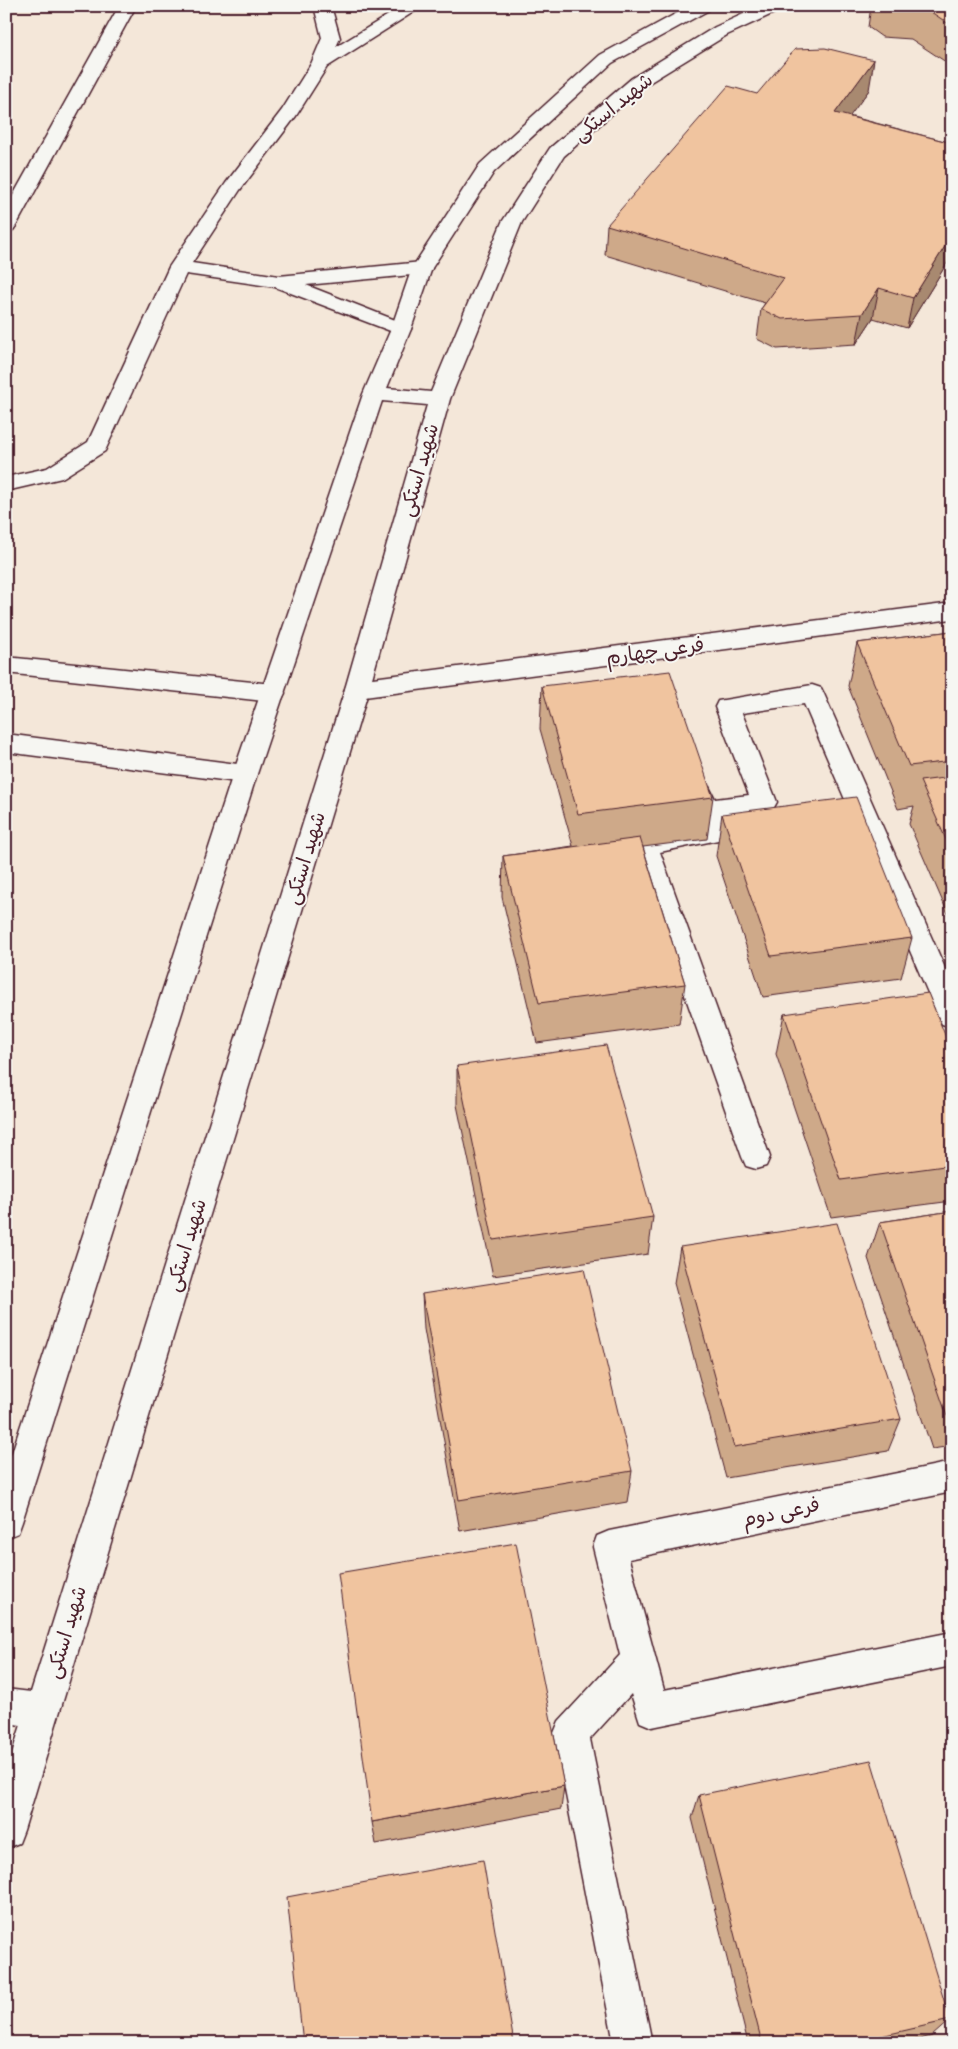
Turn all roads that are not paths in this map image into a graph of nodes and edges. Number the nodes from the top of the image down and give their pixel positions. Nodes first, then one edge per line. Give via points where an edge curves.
1 (128, 6) edge
2 (322, 6) edge
3 (415, 6) edge
4 (703, 6) edge
5 (775, 6) edge
6 (320, 64) junction
7 (6, 226) edge
8 (179, 267) junction
9 (422, 268) junction
10 (279, 282) junction
11 (401, 329) junction
12 (374, 394) junction
13 (439, 399) junction
14 (6, 484) edge
15 (952, 611) edge
16 (6, 665) edge
17 (358, 689) junction
18 (273, 693) junction
19 (6, 743) edge
20 (692, 773) edge
21 (245, 774) junction
22 (706, 810) junction
23 (952, 1016) edge
24 (756, 1156) dead end
25 (952, 1477) edge
26 (6, 1522) edge
27 (952, 1650) edge
28 (639, 1660) junction
29 (6, 1706) edge
30 (42, 1711) junction
31 (6, 1830) edge
32 (633, 2043) edge

1 - 7 street
2 - 6 street via 331,38
3 - 6 street
4 - 9 street, شهید استکی via 606,59 487,168
5 - 13 street, شهید استکی via 721,31 638,82 557,152 512,222
6 - 8 street via 290,112
8 - 10 street
8 - 14 street via 97,446 54,473
9 - 10 street
9 - 11 street, شهید استکی
10 - 11 street
11 - 12 street, شهید استکی
12 - 13 street
12 - 18 street, شهید استکی
13 - 17 street, شهید استکی
15 - 17 street, فرعی چهارم via 648,662
16 - 18 street
17 - 30 street, شهید استکی
18 - 21 street, شهید استکی
19 - 21 street
20 - 22 street
21 - 26 street, شهید استکی
22 - 23 street via 764,802 727,707 812,694
22 - 24 street via 714,832 645,845
25 - 28 street, فرعی دوم via 610,1547
27 - 28 street via 652,1710
28 - 32 street via 571,1734
29 - 30 street
30 - 31 street, شهید استکی

